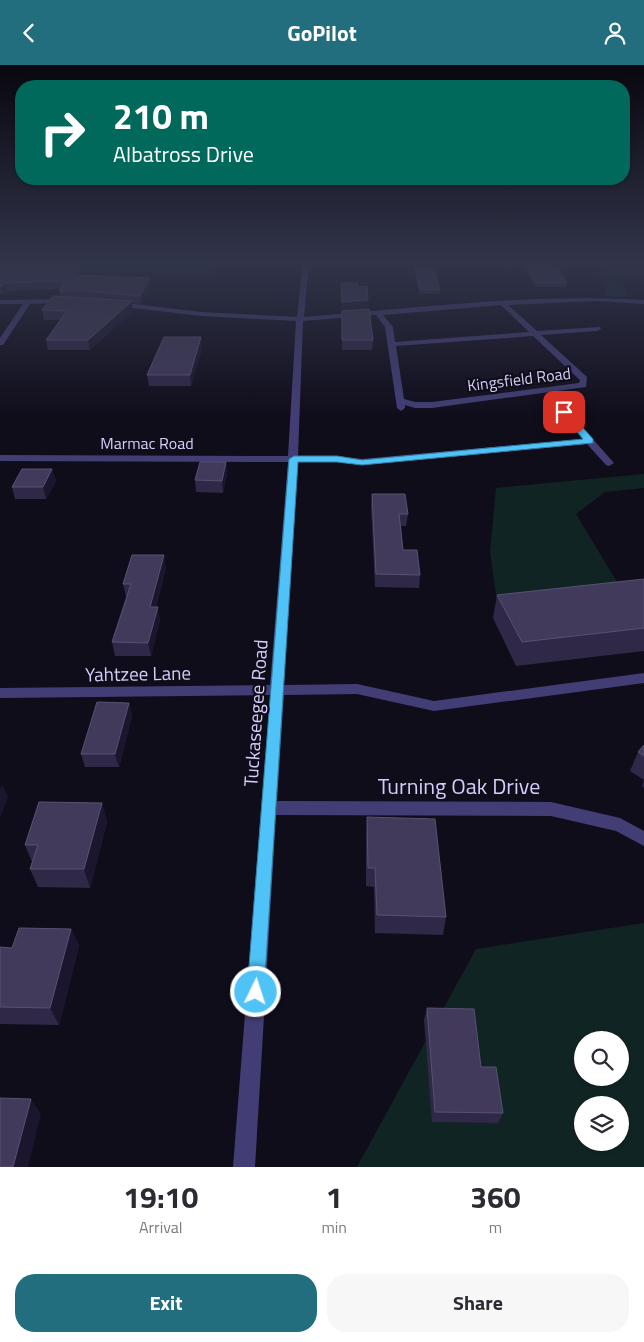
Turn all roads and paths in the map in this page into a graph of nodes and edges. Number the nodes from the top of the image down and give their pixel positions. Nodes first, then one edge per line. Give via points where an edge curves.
1 (20, 313) edge
2 (208, 313) edge
3 (301, 313) edge
4 (372, 313) edge
5 (378, 313) edge
6 (513, 313) edge
7 (300, 319) junction
8 (597, 329) dead end
9 (534, 333) junction
10 (0, 343) edge
11 (392, 344) junction
12 (400, 401) junction
13 (402, 410) dead end
14 (564, 412) dead end
15 (590, 441) junction
16 (0, 458) edge
17 (294, 459) junction
18 (609, 463) dead end
19 (644, 678) edge
20 (276, 689) junction
21 (0, 693) edge
22 (268, 808) junction
23 (644, 839) edge
24 (244, 1167) edge

1 - 10 street
2 - 7 street
3 - 7 street, Tuckaseegee Road
4 - 7 street
5 - 11 street via 389,327
6 - 9 street, Kingsfield Road
7 - 17 street, Tuckaseegee Road
8 - 9 street
9 - 11 street
9 - 12 street, Kingsfield Road via 584,379 583,385 432,405
11 - 12 street
12 - 13 street
14 - 15 street
15 - 17 street, Marmac Road via 362,462
15 - 18 street
16 - 17 street, Marmac Road
17 - 20 street, Tuckaseegee Road
19 - 20 street, Yahtzee Lane via 434,706 357,689
20 - 21 street, Yahtzee Lane
20 - 22 street, Tuckaseegee Road
22 - 23 street, Turning Oak Drive via 551,809 620,825
22 - 24 street, Tuckaseegee Road

